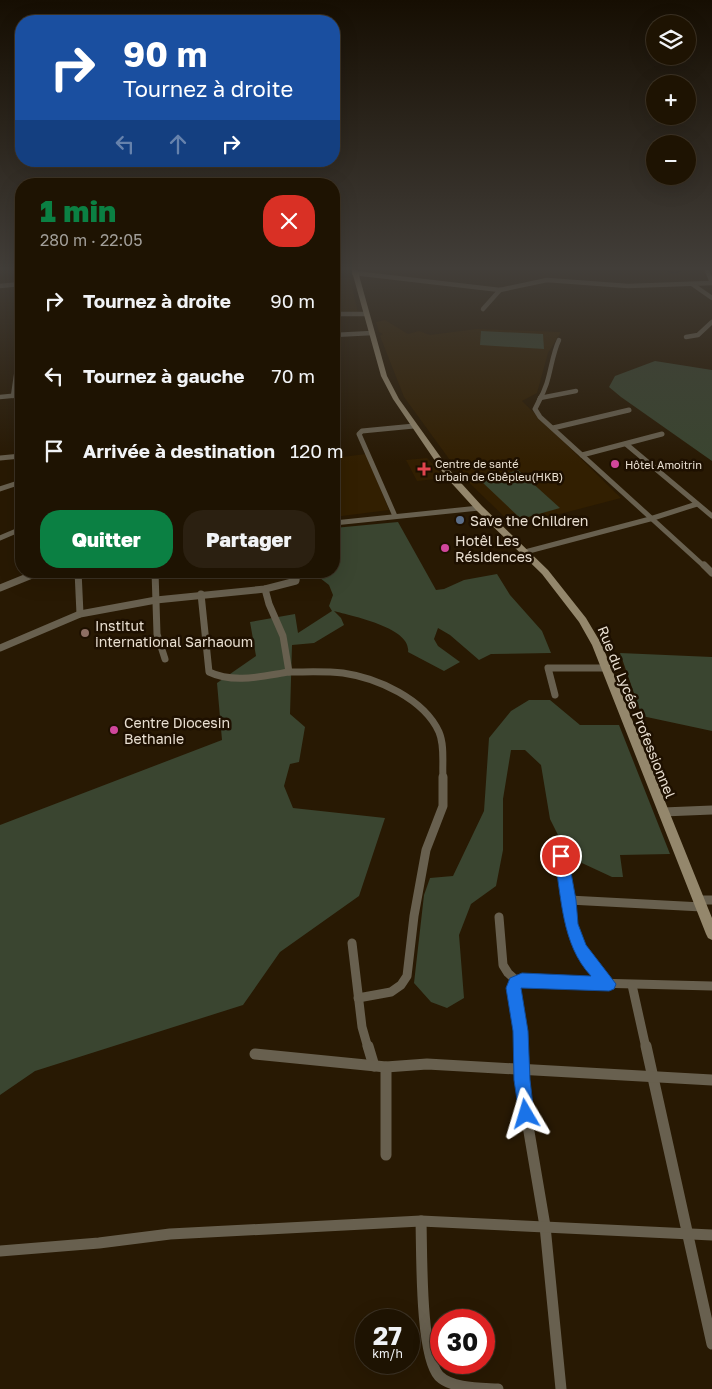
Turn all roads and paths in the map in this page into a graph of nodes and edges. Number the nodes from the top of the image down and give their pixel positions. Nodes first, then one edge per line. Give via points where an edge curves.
1 (701, 333) edge
2 (371, 334) joint
3 (340, 335) edge
4 (686, 337) dead end
5 (559, 340) dead end
6 (15, 382) edge
7 (576, 391) dead end
8 (13, 396) joint
9 (0, 397) edge
10 (540, 398) junction
11 (629, 410) dead end
12 (414, 426) junction
13 (553, 428) junction
14 (662, 434) dead end
15 (626, 444) junction
16 (582, 455) junction
17 (15, 457) edge
18 (0, 458) edge
19 (15, 484) edge
20 (0, 489) edge
21 (697, 504) junction
22 (479, 508) junction
23 (394, 516) junction
24 (712, 516) edge
25 (650, 519) junction
26 (340, 522) edge
27 (15, 532) edge
28 (0, 538) edge
29 (525, 552) junction
30 (712, 573) edge
31 (25, 578) edge
32 (78, 578) edge
33 (155, 578) edge
34 (296, 578) edge
35 (0, 588) edge
36 (265, 589) junction
37 (201, 594) junction
38 (156, 600) junction
39 (80, 614) junction
40 (0, 648) edge
41 (165, 660) dead end
42 (607, 668) junction
43 (289, 672) junction
44 (555, 695) dead end
45 (712, 810) edge
46 (663, 812) junction
47 (558, 841) dead end
48 (569, 900) junction
49 (712, 900) edge
50 (700, 903) junction
51 (499, 916) dead end
52 (712, 934) edge
53 (352, 943) dead end
54 (517, 981) junction
55 (609, 984) junction
56 (632, 985) junction
57 (712, 986) edge
58 (358, 998) junction
59 (255, 1054) dead end
60 (374, 1066) junction
61 (386, 1067) junction
62 (522, 1068) junction
63 (652, 1078) junction
64 (712, 1080) edge
65 (386, 1155) dead end
66 (421, 1221) junction
67 (545, 1226) junction
68 (687, 1235) junction
69 (712, 1235) edge
70 (0, 1251) edge
71 (712, 1344) edge
72 (498, 1389) edge
73 (561, 1389) edge

1 - 4 street
2 - 3 street
2 - 12 main road, Rue du Lycée Professionnel via 384,376
5 - 10 street
6 - 8 street
7 - 10 street
8 - 9 street
10 - 13 street via 535,409
11 - 13 street
12 - 22 main road, Rue du Lycée Professionnel via 449,475
12 - 23 street via 362,431 359,434
13 - 16 street
14 - 15 street
15 - 16 street
15 - 21 street
16 - 25 street
17 - 18 street
19 - 20 street
21 - 24 street
21 - 25 street
22 - 23 street
22 - 29 main road, Rue du Lycée Professionnel
23 - 26 street
25 - 29 street
25 - 30 street
27 - 28 street
29 - 42 main road, Rue du Lycée Professionnel via 583,620
31 - 35 street
32 - 39 street
33 - 38 street
34 - 36 street via 296,581
36 - 37 street
36 - 43 street via 268,604 284,636
37 - 38 street
37 - 43 street via 209,672 228,679
38 - 39 street
38 - 41 street via 157,634
39 - 40 street
42 - 44 street via 548,668
42 - 46 main road, Rue du Lycée Professionnel
43 - 58 street via 358,676 395,691 426,713 442,746 443,806 426,850 407,976 391,992
45 - 46 street
46 - 50 main road, Rue du Lycée Professionnel
47 - 48 street
48 - 50 street
48 - 55 street via 571,924 580,948
49 - 50 street
50 - 52 main road, Rue du Lycée Professionnel
51 - 54 street via 503,965
53 - 58 street
54 - 55 street
54 - 62 street via 514,988
55 - 56 street
56 - 57 street
56 - 63 street
58 - 60 street via 362,1027
59 - 60 street
60 - 61 street
61 - 62 street via 427,1064
61 - 65 street
62 - 63 street
62 - 67 street via 526,1114
63 - 64 street
63 - 68 street
66 - 67 street
66 - 70 street via 170,1234
66 - 72 street via 427,1338 434,1368 451,1385
67 - 68 street
67 - 73 street
68 - 69 street
68 - 71 street

